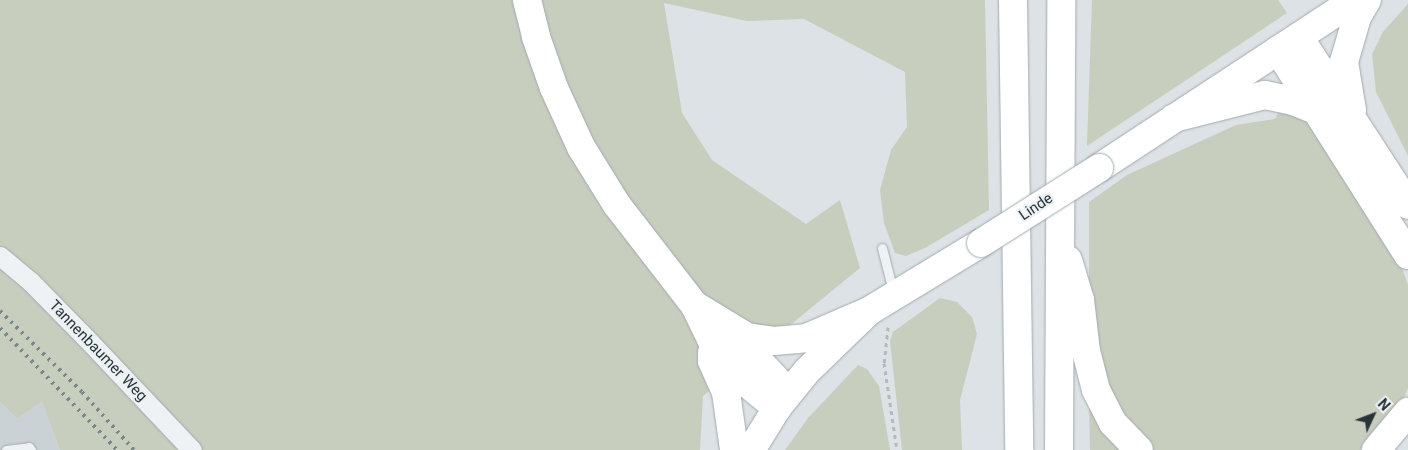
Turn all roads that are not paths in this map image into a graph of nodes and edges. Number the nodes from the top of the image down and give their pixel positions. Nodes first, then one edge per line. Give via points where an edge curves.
1 (527, 0) edge
2 (1013, 0) edge
3 (1061, 0) edge
4 (1355, 0) edge
5 (1367, 0) edge
6 (1288, 44) junction
7 (1318, 111) junction
8 (1352, 117) junction
9 (1174, 118) junction
10 (1408, 205) edge
11 (1060, 232) junction
12 (882, 248) dead end
13 (1408, 255) edge
14 (0, 256) edge
15 (894, 295) junction
16 (879, 318) junction
17 (719, 333) junction
18 (783, 400) junction
19 (1408, 412) edge
20 (6, 450) edge
21 (31, 450) edge
22 (192, 450) edge
23 (734, 450) edge
24 (751, 450) edge
25 (1019, 450) edge
26 (1059, 450) edge
27 (1139, 450) edge
28 (1376, 450) edge

1 - 17 main road via 554,88 581,147 617,205
2 - 25 main road
3 - 11 main road
4 - 6 main road, Linde
5 - 8 main road via 1357,17 1344,62
6 - 7 main road
6 - 8 main road
6 - 9 main road, Linde
7 - 9 main road via 1293,101 1265,96
7 - 13 main road
8 - 10 main road
9 - 15 main road, Linde, bridge via 981,243
11 - 26 main road
11 - 27 main road via 1080,300 1086,351 1096,390 1113,423
12 - 15 lane
14 - 22 street, Tannenbaumer Weg via 30,281
15 - 16 main road, Linde
16 - 17 main road via 790,341 762,341
16 - 18 main road, Linde via 828,348
17 - 18 main road
17 - 23 main road via 712,361 726,392
18 - 24 main road, Linde
19 - 28 main road
20 - 21 lane via 29,447

